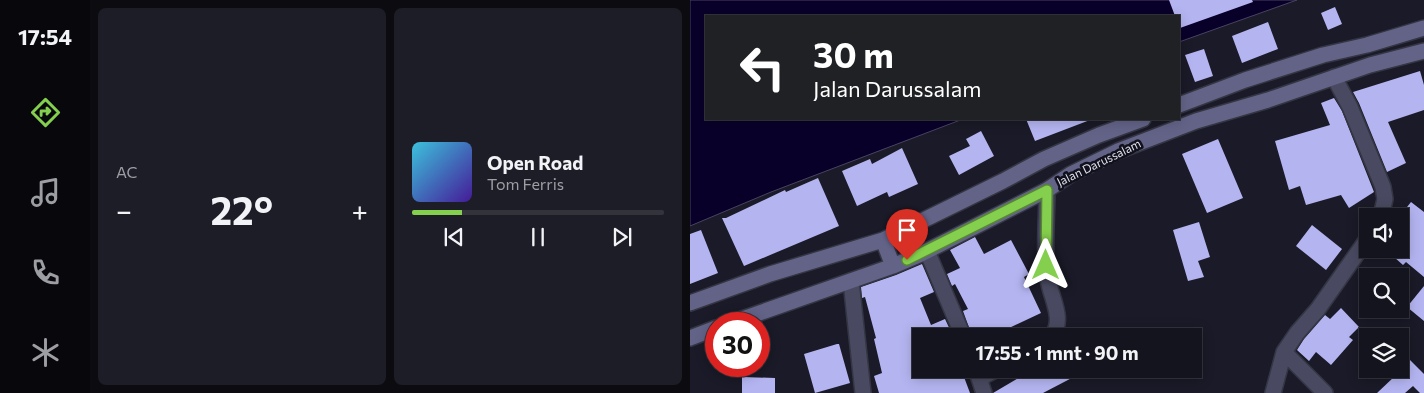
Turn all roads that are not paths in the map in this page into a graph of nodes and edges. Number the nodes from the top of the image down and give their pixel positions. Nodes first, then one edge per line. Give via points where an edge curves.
1 (1424, 28) edge
2 (1424, 51) edge
3 (1334, 77) junction
4 (1180, 105) edge
5 (1140, 120) edge
6 (1003, 181) junction
7 (1047, 190) junction
8 (1014, 206) junction
9 (1384, 208) edge
10 (883, 240) junction
11 (927, 251) junction
12 (1359, 251) edge
13 (894, 266) junction
14 (851, 281) junction
15 (690, 303) edge
16 (762, 312) edge
17 (960, 328) edge
18 (1057, 328) edge
19 (705, 332) edge
20 (690, 338) edge
21 (1284, 352) junction
22 (862, 393) edge
23 (1273, 393) edge
24 (1325, 393) edge

1 - 4 street via 1323,55
2 - 3 street, Jalan Darussalam
3 - 7 street, Jalan Darussalam via 1196,121 1118,151
3 - 9 street via 1383,187
5 - 6 street, Jalan Darussalam via 1044,159
6 - 8 street
6 - 10 street, Jalan Darussalam
7 - 8 street, Jalan Darussalam
7 - 18 street via 1046,265 1058,316
8 - 11 street, Jalan Darussalam
10 - 13 street
10 - 15 street, Jalan Darussalam via 770,274
11 - 13 street, Jalan Darussalam
11 - 17 street
12 - 21 street
13 - 14 street, Jalan Darussalam
14 - 16 street, Jalan Darussalam
14 - 22 street
19 - 20 street
21 - 23 street
21 - 24 street

